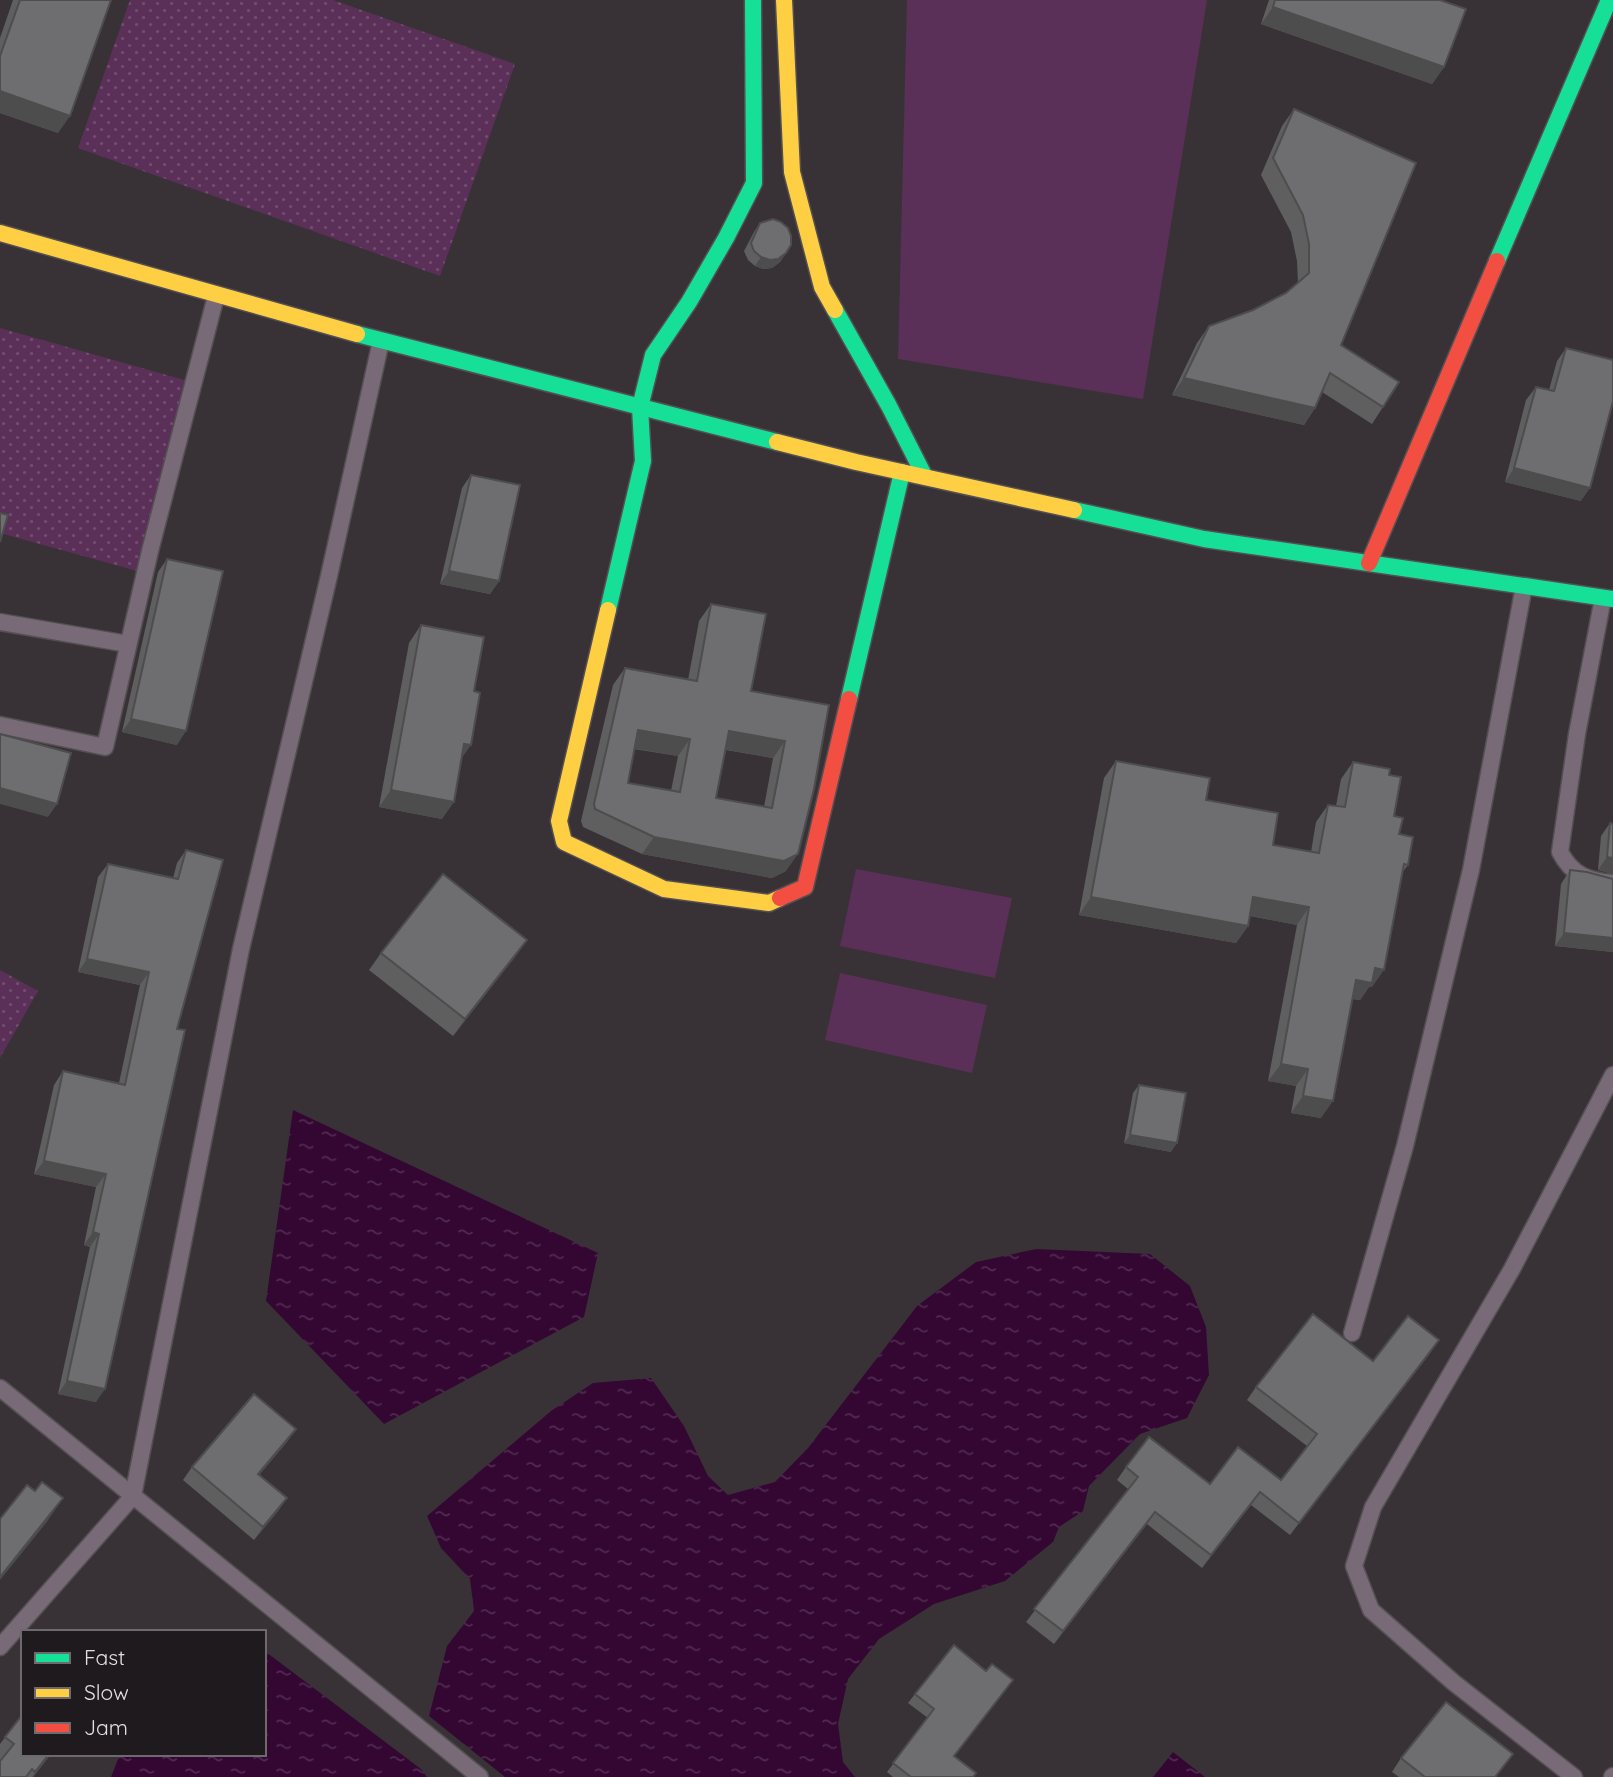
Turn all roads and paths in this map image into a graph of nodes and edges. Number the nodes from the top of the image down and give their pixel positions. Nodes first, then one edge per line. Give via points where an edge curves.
1 (753, 0) edge
2 (784, 0) edge
3 (1609, 0) edge
4 (0, 233) edge
5 (216, 296) junction
6 (381, 341) junction
7 (640, 407) junction
8 (902, 472) junction
9 (925, 477) junction
10 (1369, 564) junction
11 (1524, 586) junction
12 (1608, 598) edge
13 (0, 622) edge
14 (128, 644) junction
15 (0, 725) edge
16 (1613, 883) edge
17 (1613, 1075) edge
18 (1352, 1333) dead end
19 (0, 1388) edge
20 (133, 1496) junction
21 (0, 1647) edge
22 (481, 1777) edge
23 (1574, 1777) edge

1 - 7 street via 754,183 689,302 653,355
2 - 9 street via 792,172 822,287
3 - 10 street
4 - 5 street
5 - 6 street
5 - 14 lane
6 - 7 street
6 - 20 lane via 241,949
7 - 8 street
7 - 8 street via 643,461 559,821 564,842 664,889 769,903 805,887
8 - 9 street
9 - 10 street via 1205,539
10 - 11 street
11 - 12 street
11 - 18 lane via 1471,870 1405,1146
12 - 16 lane via 1577,734 1560,852 1568,867 1580,875
13 - 14 lane
14 - 15 lane via 105,747
17 - 23 lane via 1511,1269 1374,1507 1354,1566 1371,1610 1453,1682
19 - 20 lane
20 - 21 lane
20 - 22 lane

